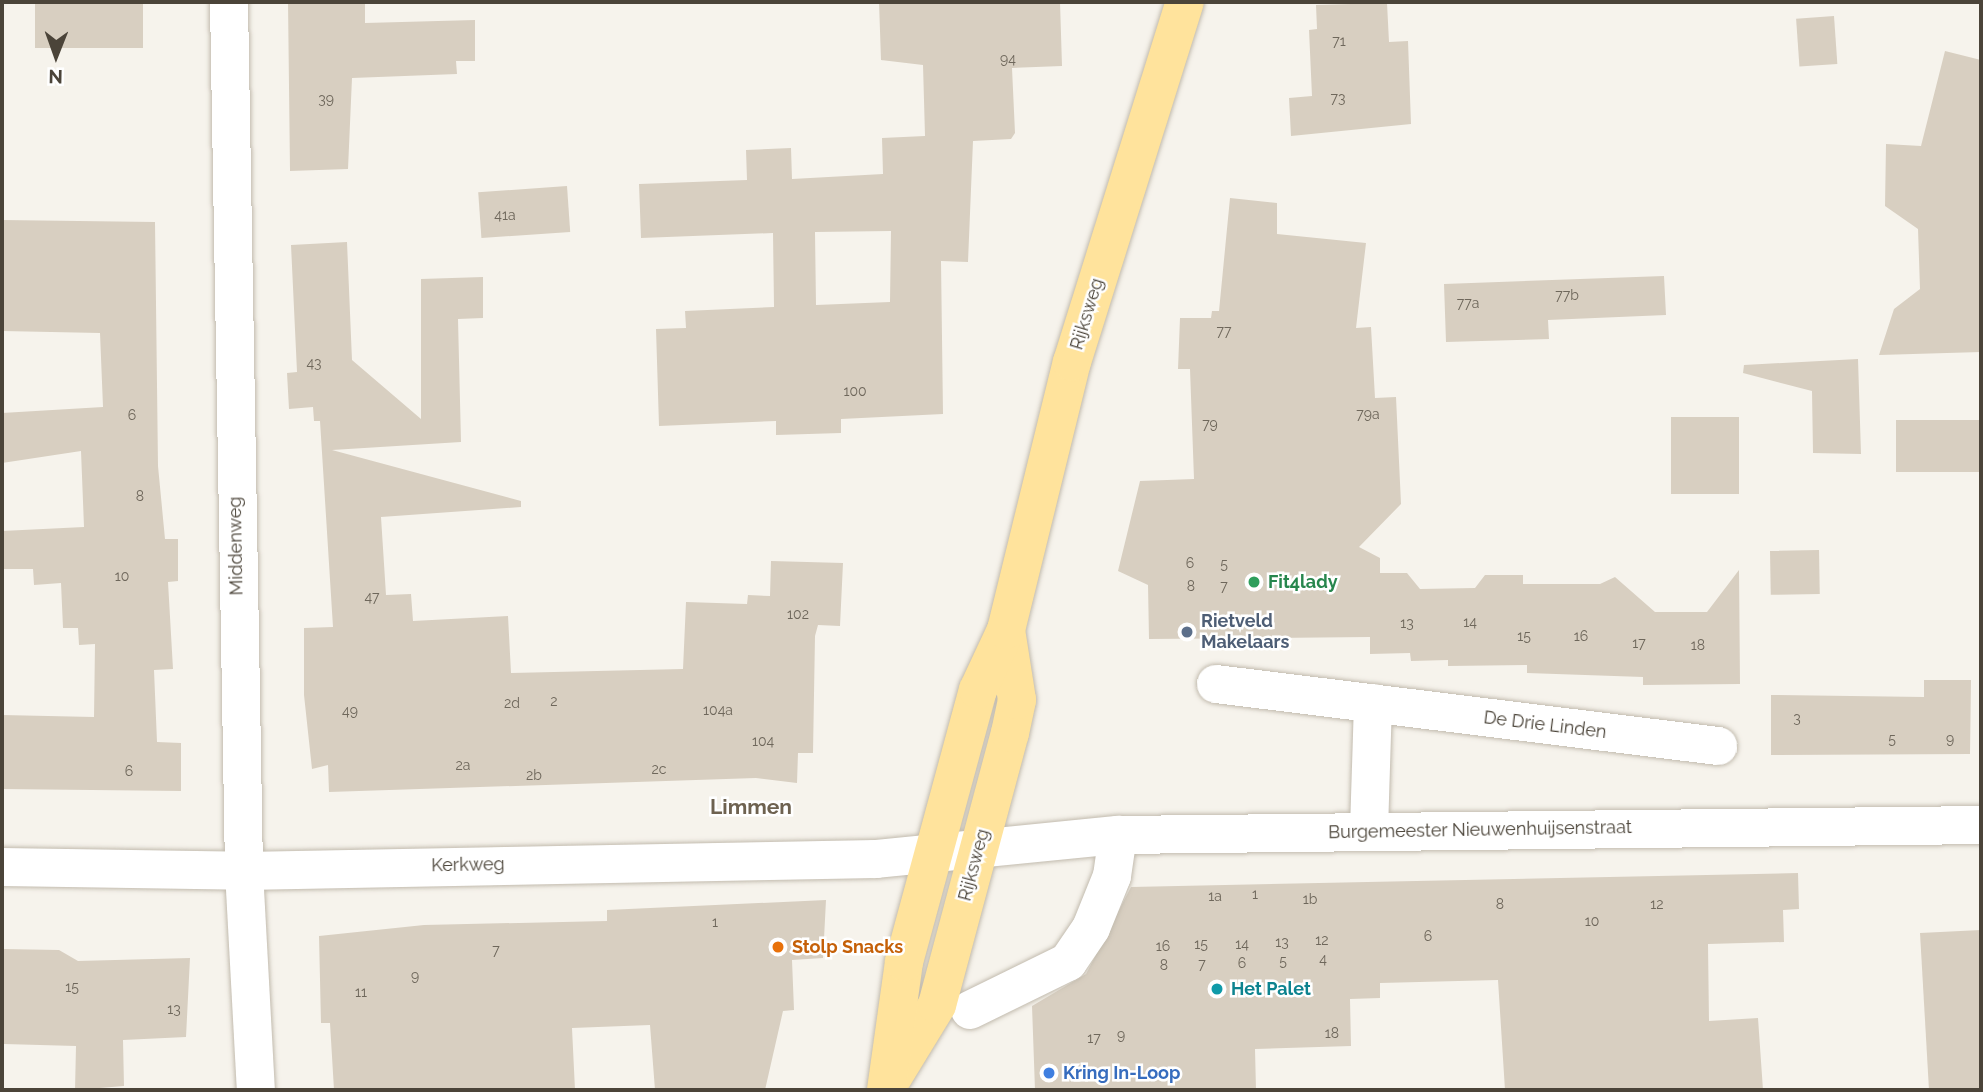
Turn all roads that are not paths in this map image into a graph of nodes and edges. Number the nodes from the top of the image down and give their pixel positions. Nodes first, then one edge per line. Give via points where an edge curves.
1 (229, 2) edge
2 (1185, 2) edge
3 (1006, 630) junction
4 (1216, 684) dead end
5 (1373, 703) junction
6 (1718, 746) dead end
7 (1981, 825) edge
8 (1369, 830) junction
9 (1118, 835) junction
10 (979, 845) junction
11 (934, 850) junction
12 (2, 867) edge
13 (244, 871) junction
14 (970, 1010) dead end
15 (886, 1089) edge
16 (256, 1090) edge

1 - 13 street, Middenweg
2 - 3 main road, Rijksweg via 1072,362
3 - 10 main road, Rijksweg via 1017,700
3 - 11 main road, Rijksweg via 978,690
4 - 5 street, De Drie Linden
5 - 6 street, De Drie Linden
5 - 8 street
7 - 8 street, Burgemeester Nieuwenhuijsenstraat
8 - 9 street, Burgemeester Nieuwenhuijsenstraat
9 - 10 street, Burgemeester Nieuwenhuijsenstraat
9 - 14 street via 1112,876 1091,928 1068,962
10 - 11 street, Kerkweg
10 - 15 main road, Rijksweg via 937,1005
11 - 13 street, Kerkweg via 876,859
11 - 15 main road, Rijksweg via 902,973
12 - 13 street, Kerkweg
13 - 16 street, Middenweg

